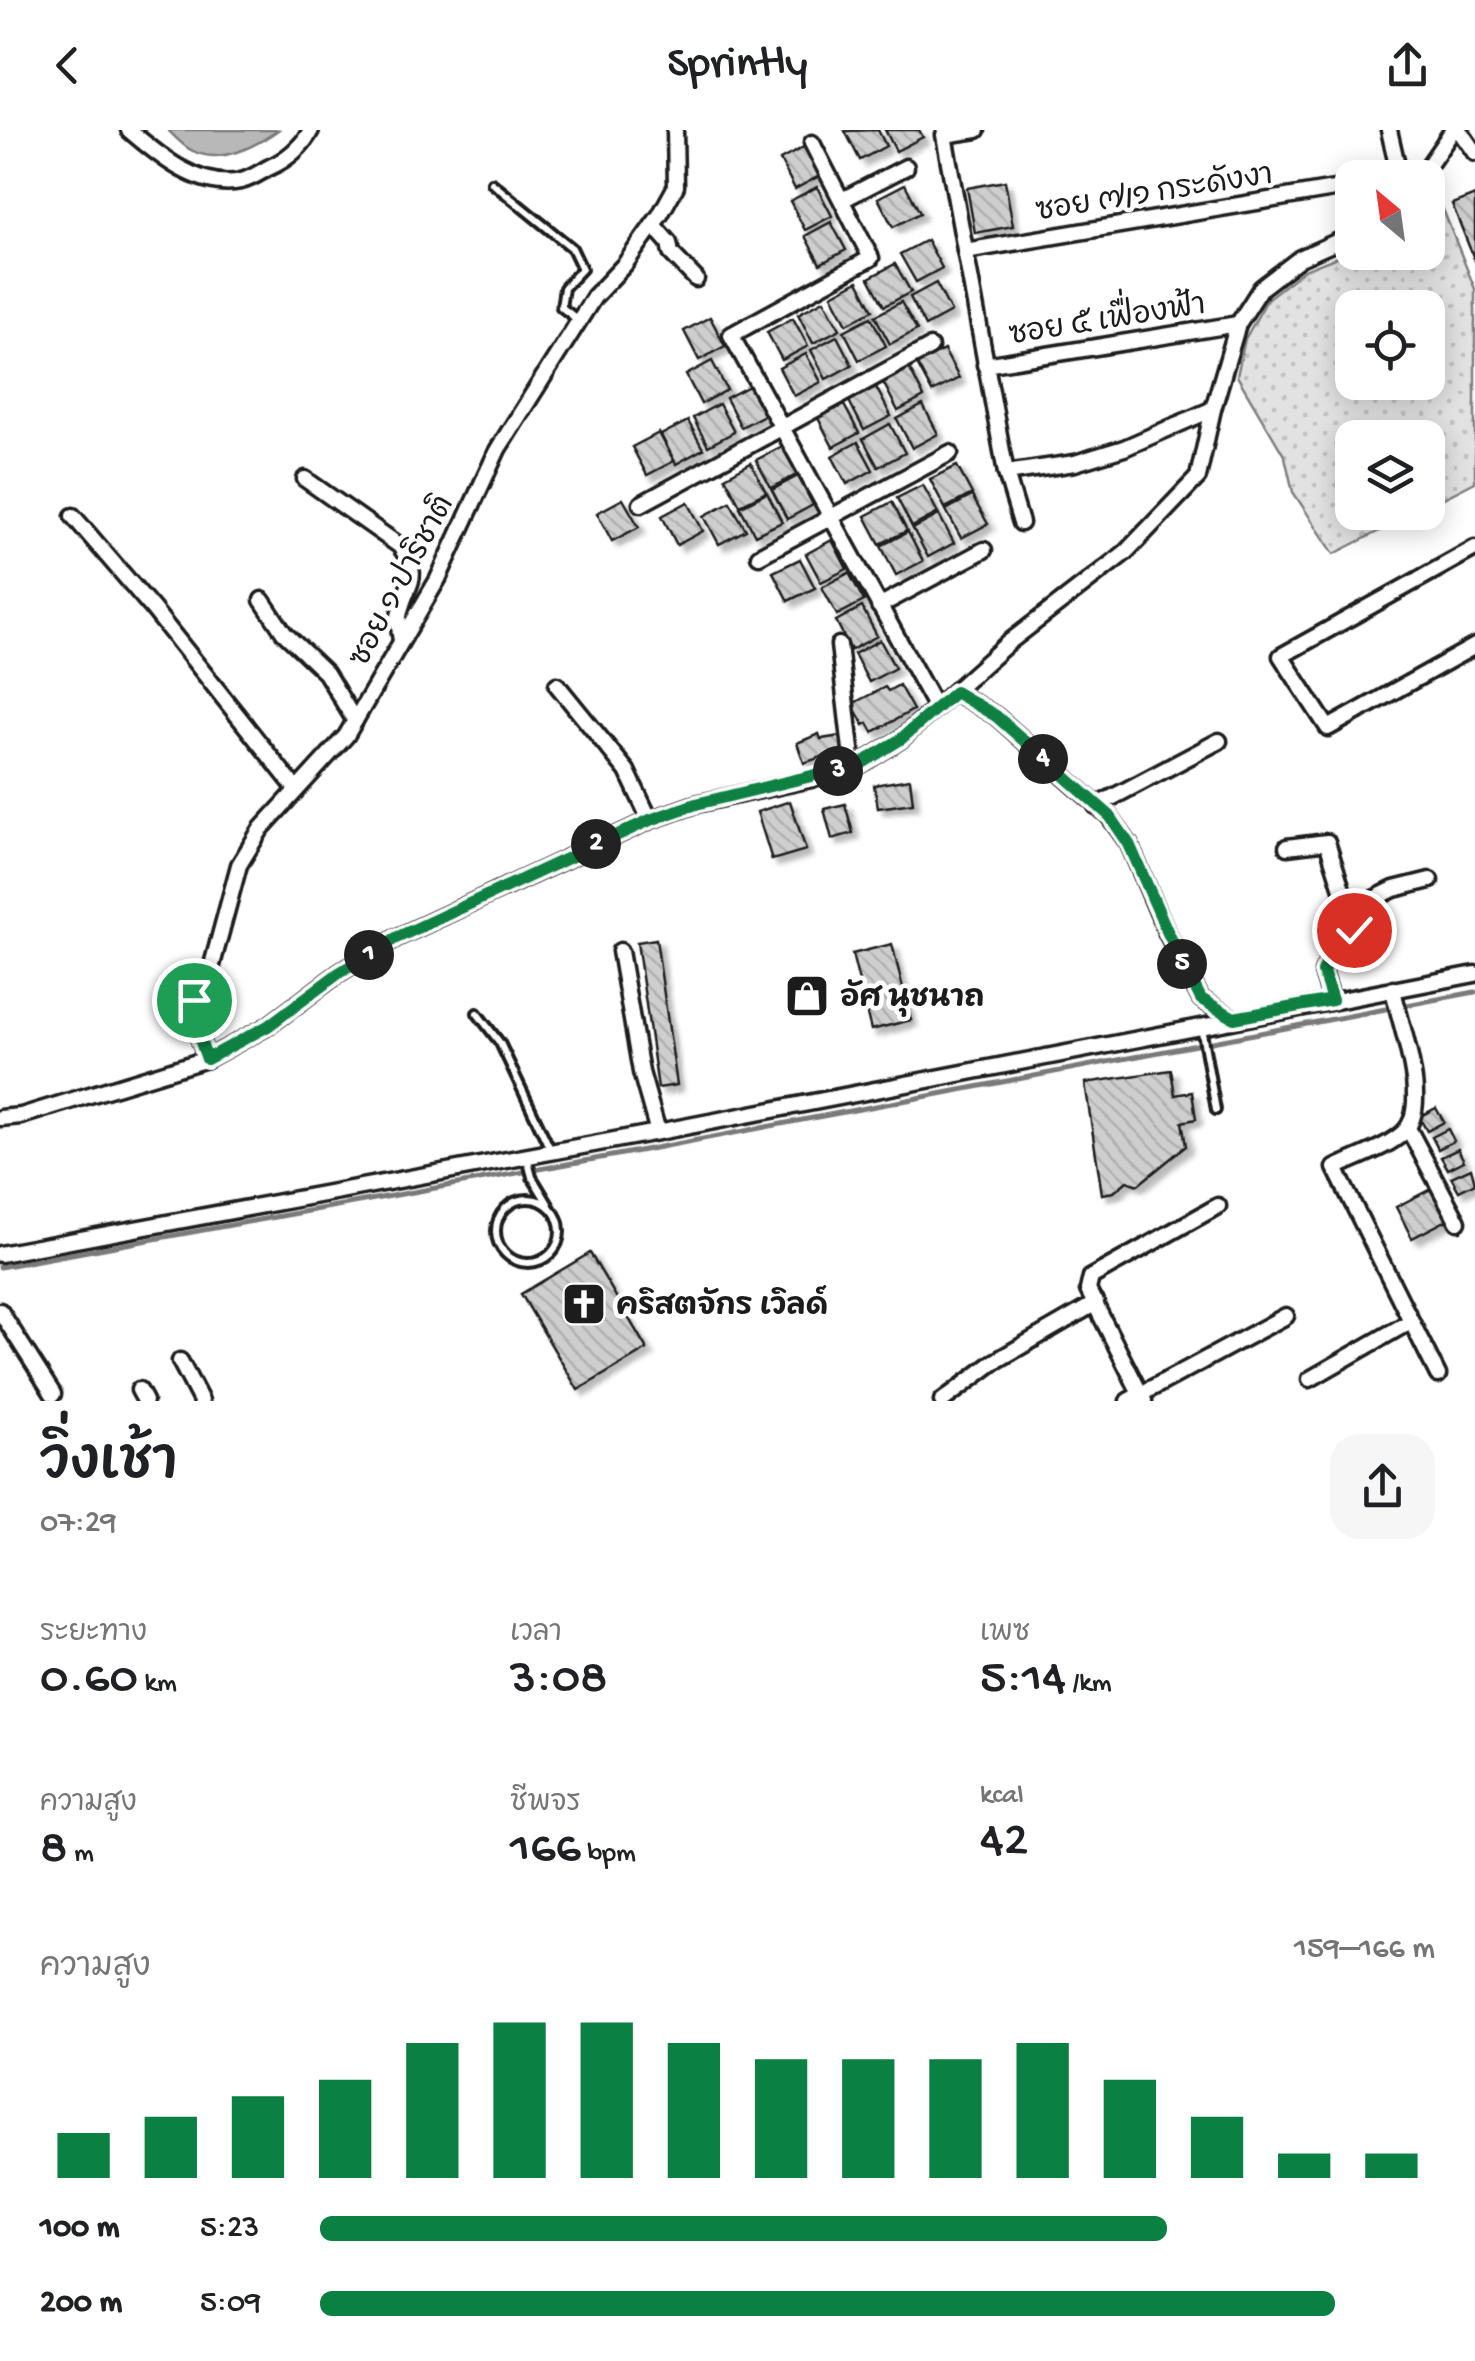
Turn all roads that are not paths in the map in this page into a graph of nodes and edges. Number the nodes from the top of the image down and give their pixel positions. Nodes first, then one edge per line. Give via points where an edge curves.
1 (128, 130) edge
2 (311, 130) edge
3 (675, 130) edge
4 (977, 130) edge
5 (1389, 130) edge
6 (1456, 130) edge
7 (812, 143) dead end
8 (1475, 153) edge
9 (1396, 160) edge
10 (1434, 160) edge
11 (906, 167) dead end
12 (492, 183) dead end
13 (1335, 189) edge
14 (842, 200) junction
15 (653, 225) junction
16 (1335, 243) edge
17 (965, 251) junction
18 (696, 279) dead end
19 (579, 321) junction
20 (1238, 324) junction
21 (930, 347) dead end
22 (985, 365) junction
23 (1212, 409) junction
24 (781, 427) junction
25 (950, 453) dead end
26 (1006, 473) junction
27 (305, 479) dead end
28 (640, 504) dead end
29 (73, 516) dead end
30 (830, 516) junction
31 (1021, 523) dead end
32 (1475, 548) edge
33 (984, 550) dead end
34 (759, 556) dead end
35 (262, 600) dead end
36 (880, 606) junction
37 (401, 642) junction
38 (839, 646) dead end
39 (1475, 646) edge
40 (557, 685) dead end
41 (955, 692) junction
42 (936, 708) junction
43 (355, 721) junction
44 (1218, 741) dead end
45 (853, 766) junction
46 (296, 789) junction
47 (1096, 806) junction
48 (650, 820) junction
49 (1287, 848) dead end
50 (1430, 880) dead end
51 (1349, 912) junction
52 (620, 951) dead end
53 (1475, 974) edge
54 (1332, 1000) junction
55 (1395, 1001) junction
56 (477, 1014) dead end
57 (1234, 1018) junction
58 (1201, 1030) junction
59 (207, 1059) junction
60 (1216, 1110) dead end
61 (0, 1118) edge
62 (1408, 1128) junction
63 (658, 1132) junction
64 (552, 1152) junction
65 (528, 1160) junction
66 (1218, 1206) dead end
67 (550, 1208) junction
68 (1458, 1222) dead end
69 (0, 1254) edge
70 (1096, 1303) junction
71 (0, 1311) edge
72 (1286, 1316) dead end
73 (1410, 1320) junction
74 (180, 1361) dead end
75 (1438, 1375) dead end
76 (1310, 1380) dead end
77 (54, 1394) dead end
78 (1138, 1398) edge
79 (201, 1401) edge
80 (942, 1401) edge

1 - 2 street via 169,164 241,181 281,162
3 - 15 street, ซอย ๑ ปาริชาติ via 676,186
4 - 17 street via 944,136
5 - 9 street
6 - 8 street
6 - 10 street
7 - 14 street
11 - 14 street
12 - 19 lane via 572,248 582,268 564,288 561,307
13 - 17 street, ซอย ๗/๑ กระดังงา
14 - 24 street via 871,258 730,335
15 - 18 street
15 - 19 street, ซอย ๑ ปาริชาติ
16 - 20 street via 1300,258 1261,288
17 - 22 street
19 - 37 street, ซอย ๑ ปาริชาติ via 498,449
20 - 22 street, ซอย ๕ เฟื่องฟ้า
20 - 23 street
21 - 24 street
22 - 26 street
23 - 26 street via 1124,448
23 - 41 street via 1198,477 1187,490 1126,552
24 - 28 street
24 - 30 street
25 - 30 street
26 - 31 street
27 - 37 street via 400,546 411,562 414,574 399,617
29 - 46 street
30 - 34 street
30 - 36 street
32 - 39 street via 1281,656 1328,728
33 - 36 street
35 - 43 street via 326,673
36 - 42 street
37 - 43 street, ซอย ๑ ปาริชาติ
38 - 45 street
40 - 48 street via 627,771
41 - 42 street
41 - 47 street via 996,716
42 - 45 street via 901,739
43 - 46 street, ซอย ๑ ปาริชาติ
44 - 47 street
45 - 48 street
46 - 59 street, ซอย ๑ ปาริชาติ via 239,865 208,980 194,1000 193,1020
47 - 57 street via 1129,844 1201,999
48 - 59 street via 396,938 268,1026
49 - 51 street via 1327,842
50 - 51 street
51 - 54 street via 1351,940 1331,954 1323,972
52 - 63 street via 640,1072
53 - 55 street
54 - 55 street
54 - 57 street
55 - 62 street via 1416,1096
56 - 64 lane via 500,1043
57 - 58 street
58 - 60 lane
58 - 63 street
59 - 61 street
62 - 68 street
62 - 73 street via 1335,1168
63 - 64 street
64 - 65 street
65 - 67 lane
65 - 69 street
66 - 70 street via 1091,1277 1088,1290
67 - 67 lane via 561,1230 552,1253 530,1264 506,1255 496,1232 505,1209 528,1199
70 - 78 street
70 - 80 street
71 - 77 street
72 - 78 street
73 - 75 street
73 - 76 street
74 - 79 street

